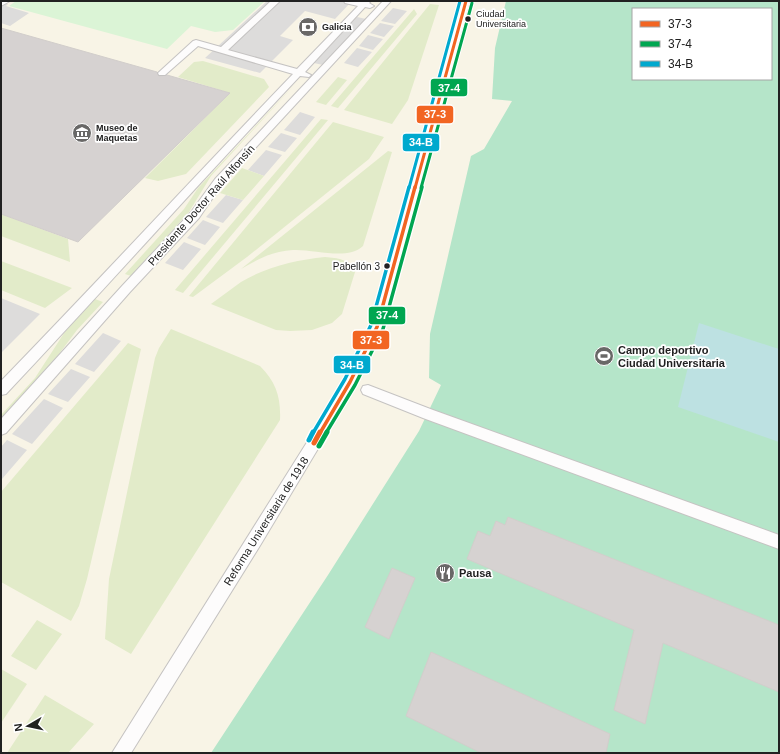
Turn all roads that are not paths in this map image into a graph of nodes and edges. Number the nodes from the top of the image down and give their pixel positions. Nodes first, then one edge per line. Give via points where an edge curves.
1 (6, 1) edge
2 (276, 1) edge
3 (348, 1) edge
4 (466, 1) edge
5 (365, 3) edge
6 (1, 4) edge
7 (383, 5) edge
8 (222, 51) junction
9 (162, 73) dead end
10 (299, 73) junction
11 (315, 78) junction
12 (1, 390) edge
13 (368, 390) dead end
14 (1, 429) edge
15 (779, 542) edge
16 (121, 753) edge

1 - 6 lane
2 - 8 lane
3 - 5 lane
4 - 16 lane, Reforma Universitaria de 1918 via 377,327 350,382 314,443
5 - 7 lane
5 - 10 lane, Presidente Doctor Raúl Alfonsín
7 - 11 lane, Presidente Doctor Raúl Alfonsín
8 - 9 lane via 196,43
8 - 10 lane
10 - 11 lane
10 - 12 lane, Presidente Doctor Raúl Alfonsín
11 - 14 lane, Presidente Doctor Raúl Alfonsín via 219,181 195,215
13 - 15 lane

